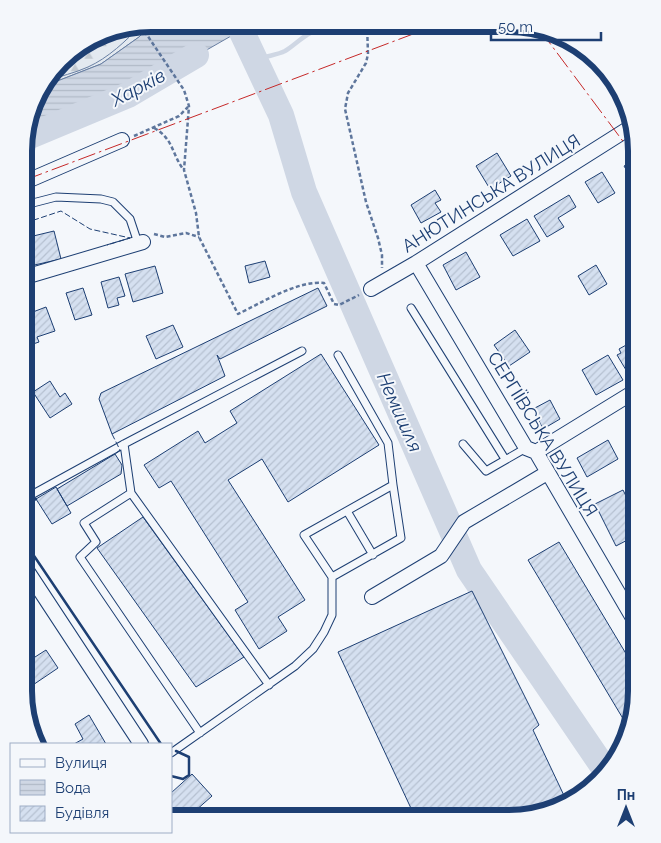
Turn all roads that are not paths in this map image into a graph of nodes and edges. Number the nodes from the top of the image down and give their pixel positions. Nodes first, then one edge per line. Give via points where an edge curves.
1 (626, 130) edge
2 (122, 140) road end
3 (32, 179) edge
4 (32, 203) edge
5 (144, 240) joint
6 (416, 263) junction
7 (32, 275) edge
8 (375, 287) road end
9 (411, 308) dead end
10 (302, 351) dead end
11 (338, 356) dead end
12 (628, 395) edge
13 (124, 444) junction
14 (463, 444) dead end
15 (531, 450) junction
16 (505, 460) junction
17 (547, 473) junction
18 (393, 485) junction
19 (131, 493) junction
20 (32, 495) edge
21 (347, 511) junction
22 (373, 555) junction
23 (332, 577) junction
24 (32, 578) edge
25 (372, 597) dead end
26 (628, 610) edge
27 (269, 685) junction
28 (200, 733) junction
29 (140, 743) edge
30 (172, 752) edge

1 - 6 street, АНЮТИНСЬКА ВУЛИЦЯ
2 - 3 street
4 - 5 lane via 56,197 114,202
5 - 7 street
6 - 8 street, АНЮТИНСЬКА ВУЛИЦЯ
6 - 15 street, СЕРГІЇВСЬКА ВУЛИЦЯ
9 - 16 lane
10 - 13 lane
11 - 18 lane via 388,443
12 - 15 street
13 - 19 lane
13 - 20 lane
14 - 16 lane via 486,471
15 - 16 lane
15 - 17 street, СЕРГІЇВСЬКА ВУЛИЦЯ
17 - 25 street via 464,522 441,556
17 - 26 street, СЕРГІЇВСЬКА ВУЛИЦЯ
18 - 21 lane
18 - 22 lane via 401,538
19 - 27 lane
19 - 28 lane via 84,523 96,542 80,557
21 - 22 lane
21 - 23 lane via 304,535
22 - 23 lane
23 - 27 lane via 332,615 324,632 313,649
24 - 29 street
27 - 28 lane
28 - 30 lane

